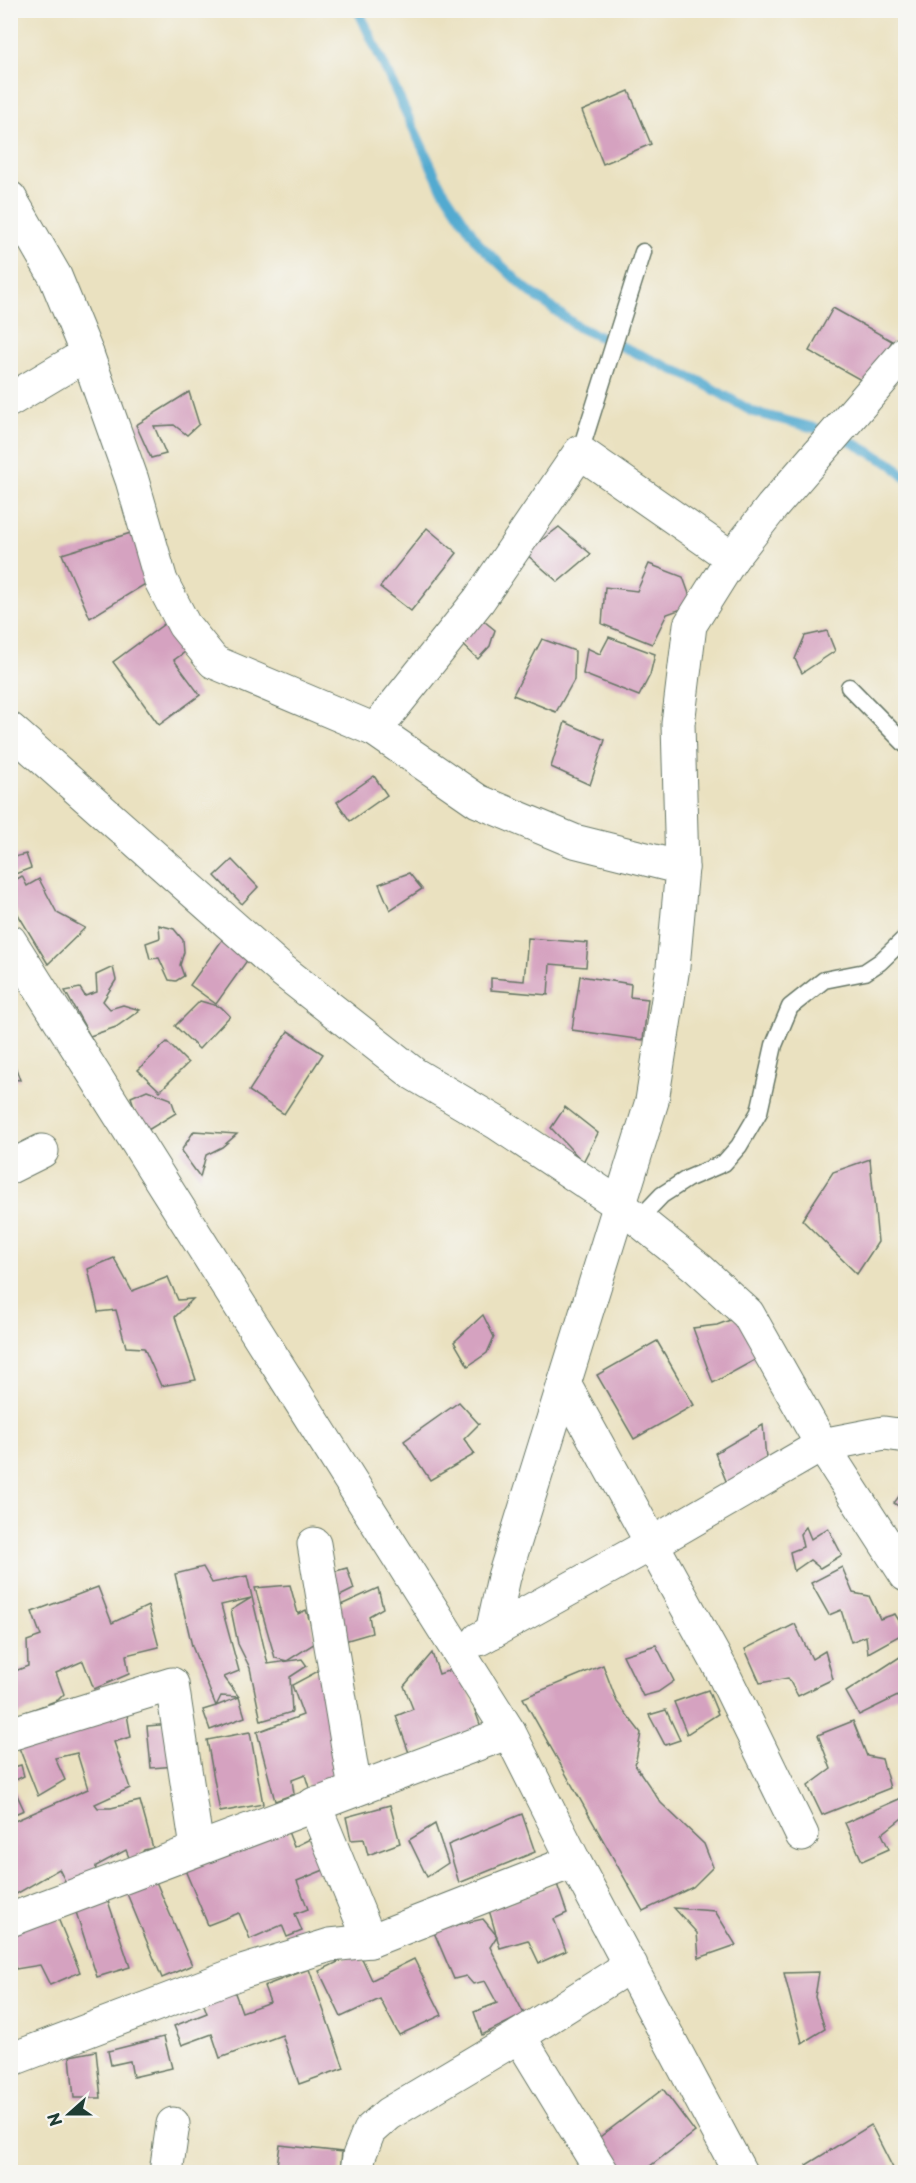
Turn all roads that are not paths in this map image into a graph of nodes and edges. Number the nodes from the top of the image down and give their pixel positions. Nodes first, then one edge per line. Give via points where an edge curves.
1 (10, 198) edge
2 (643, 252) dead end
3 (906, 352) edge
4 (87, 354) junction
5 (10, 400) edge
6 (580, 452) junction
7 (732, 558) junction
8 (849, 687) dead end
9 (10, 729) edge
10 (375, 730) junction
11 (906, 745) edge
12 (682, 868) junction
13 (906, 937) edge
14 (10, 942) edge
15 (42, 1151) dead end
16 (10, 1167) edge
17 (629, 1212) junction
18 (564, 1384) junction
19 (906, 1436) edge
20 (822, 1445) junction
21 (653, 1543) junction
22 (314, 1544) dead end
23 (906, 1575) edge
24 (492, 1632) junction
25 (459, 1650) junction
26 (509, 1732) junction
27 (10, 1734) edge
28 (355, 1789) junction
29 (314, 1804) junction
30 (802, 1835) dead end
31 (197, 1848) junction
32 (574, 1861) junction
33 (10, 1920) edge
34 (370, 1941) junction
35 (632, 1965) junction
36 (519, 2036) junction
37 (10, 2060) edge
38 (172, 2124) dead end
39 (166, 2172) edge
40 (357, 2172) edge
41 (602, 2172) edge
42 (740, 2172) edge

1 - 4 street via 55,276
2 - 6 lane
3 - 7 street
4 - 5 street
4 - 10 street via 132,480 161,581 184,625 214,662
6 - 7 street
6 - 10 street via 479,600
7 - 12 street via 690,625 678,724
8 - 11 lane
9 - 17 street via 283,971 414,1074 497,1123
10 - 12 street via 478,801 574,841
12 - 17 street via 673,967 652,1101
13 - 17 lane via 865,972 824,980 790,1007 774,1045 759,1112 724,1163
14 - 25 street
15 - 16 street
17 - 18 street
17 - 20 street via 748,1314
18 - 21 street
18 - 24 street via 504,1577
19 - 20 street via 884,1433
20 - 21 street
20 - 23 street
21 - 24 street
21 - 30 street via 720,1667
22 - 28 street
24 - 25 street
25 - 26 street
26 - 28 street
26 - 32 street
27 - 31 street via 172,1684
28 - 29 street
29 - 31 street
29 - 34 street
31 - 33 street
32 - 34 street
32 - 35 street
34 - 37 street via 330,1945 242,1972
35 - 36 street
35 - 42 street
36 - 40 street via 388,2114 369,2131
36 - 41 street
38 - 39 street

